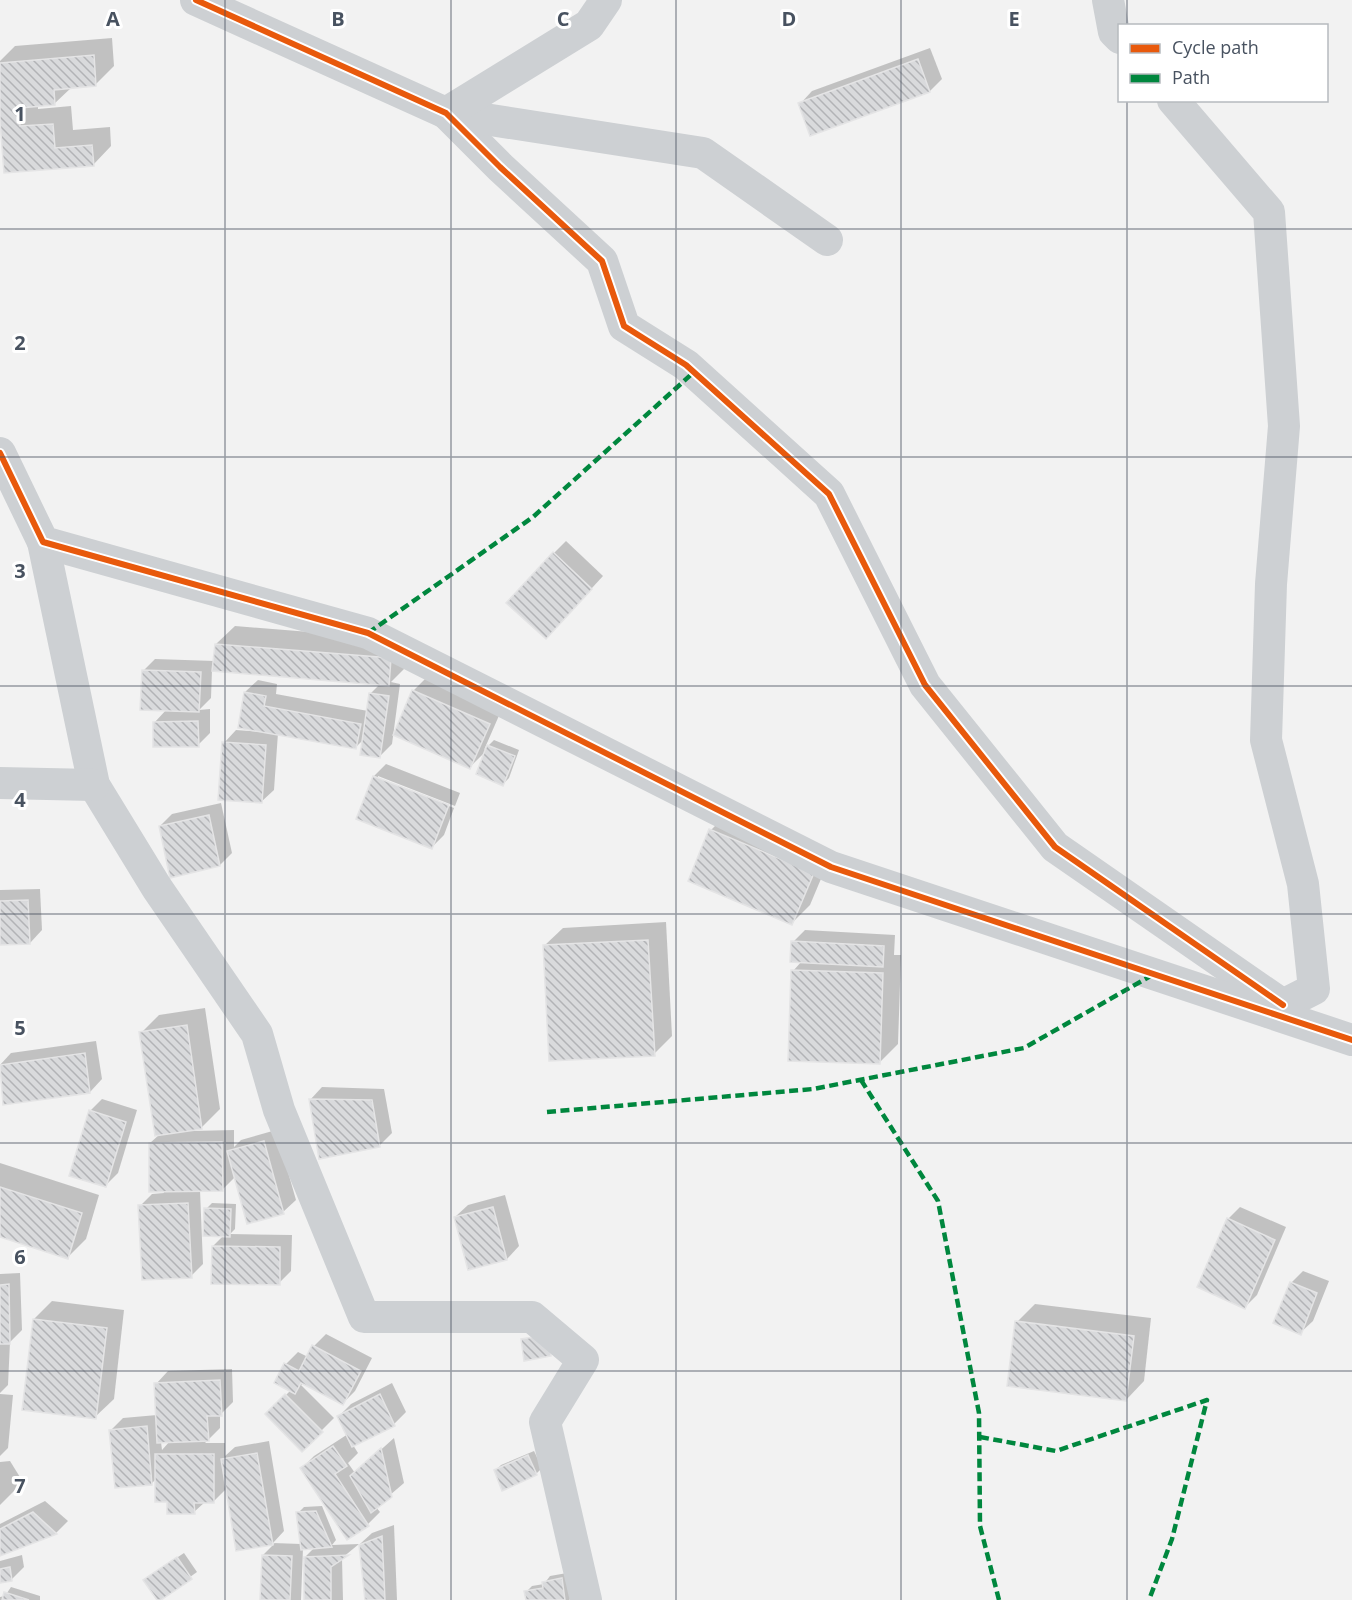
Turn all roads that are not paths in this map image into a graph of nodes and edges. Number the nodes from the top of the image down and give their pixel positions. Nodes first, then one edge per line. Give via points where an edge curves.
1 (196, 0) edge
2 (606, 0) edge
3 (1108, 0) edge
4 (1118, 37) edge
5 (1175, 102) edge
6 (446, 113) junction
7 (827, 240) dead end
8 (0, 453) edge
9 (43, 542) junction
10 (0, 783) edge
11 (94, 785) junction
12 (1276, 1009) junction
13 (1352, 1040) edge
14 (586, 1600) edge

1 - 6 street
2 - 6 street via 589,25
3 - 4 street
5 - 12 street via 1269,212 1284,426 1271,584 1266,740 1303,884 1314,989
6 - 7 street via 703,153
6 - 12 street via 602,261 624,326 686,365 829,494 925,685 1055,847
8 - 9 street
9 - 11 street
9 - 12 street via 368,633 831,867
10 - 11 street
11 - 14 street via 157,888 257,1035 279,1110 363,1317 532,1317 583,1360 544,1422
12 - 13 street

